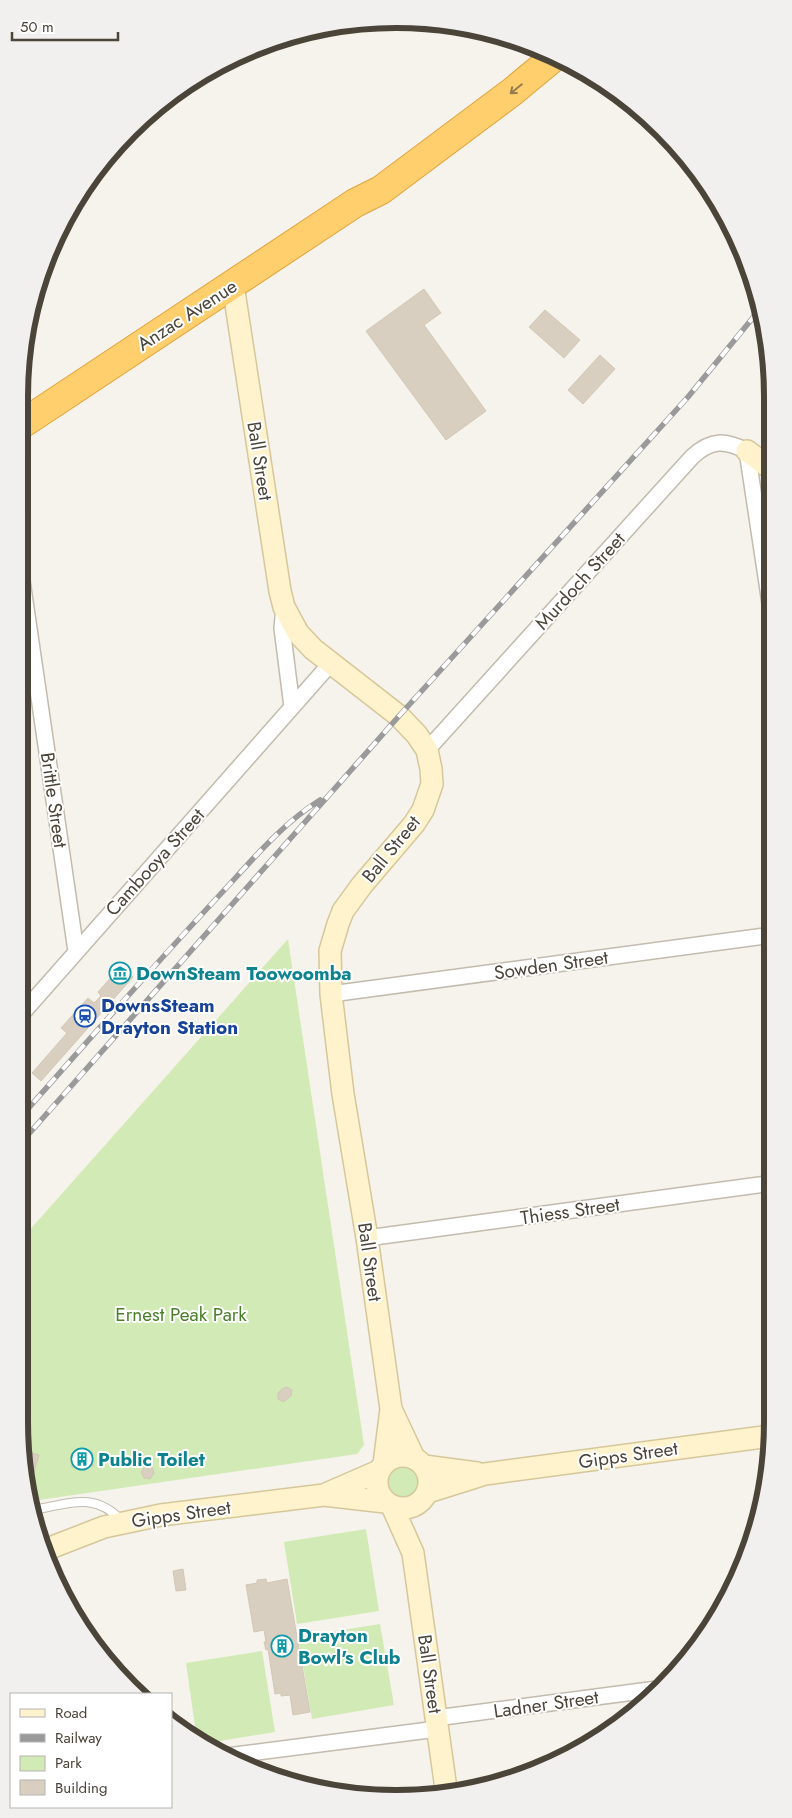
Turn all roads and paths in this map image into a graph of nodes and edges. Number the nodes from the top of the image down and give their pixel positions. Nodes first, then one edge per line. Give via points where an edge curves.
1 (531, 53) edge
2 (549, 61) edge
3 (355, 203) junction
4 (233, 285) junction
5 (28, 420) edge
6 (747, 451) junction
7 (764, 464) edge
8 (764, 564) edge
9 (284, 607) junction
10 (28, 622) edge
11 (331, 663) junction
12 (292, 707) junction
13 (427, 750) junction
14 (764, 936) edge
15 (76, 951) junction
16 (331, 994) junction
17 (28, 1007) edge
18 (764, 1184) edge
19 (367, 1238) junction
20 (391, 1409) junction
21 (764, 1437) edge
22 (419, 1462) junction
23 (382, 1468) junction
24 (485, 1474) junction
25 (324, 1496) junction
26 (424, 1497) junction
27 (389, 1504) junction
28 (38, 1509) edge
29 (123, 1522) junction
30 (51, 1549) edge
31 (413, 1553) junction
32 (649, 1690) edge
33 (436, 1723) junction
34 (238, 1754) edge
35 (446, 1787) edge

1 - 3 highway, Anzac Avenue
2 -> 3 highway, Anzac Avenue via 382,190
3 - 4 highway, Anzac Avenue
4 - 5 highway, Anzac Avenue
4 - 9 main road, Ball Street
6 - 7 main road
6 - 8 street
6 - 13 street, Murdoch Street via 737,446 714,443 692,456
9 - 11 main road, Ball Street via 298,632
9 - 12 street via 282,628
10 - 15 street, Brittle Street
11 - 12 street, Cambooya Street
11 - 13 main road, Ball Street via 398,716
12 - 15 street, Cambooya Street
13 - 16 main road, Ball Street via 432,784 423,810 362,885 338,924 330,951
14 - 16 street, Sowden Street
15 - 17 street, Cambooya Street
16 - 19 main road, Ball Street via 343,1094
18 - 19 street, Thiess Street
19 - 20 main road, Ball Street
20 - 22 main road, Ball Street
20 - 23 main road, Ball Street
21 - 24 main road, Gipps Street
22 - 23 main road via 398,1456
22 - 24 main road, Gipps Street
22 - 26 main road via 430,1478
23 - 25 main road, Gipps Street
23 - 27 main road via 377,1487
24 - 26 main road, Gipps Street
25 - 27 main road, Gipps Street
25 - 29 main road, Gipps Street via 161,1514
26 - 27 main road via 407,1508
26 - 31 main road, Ball Street
27 - 31 main road, Ball Street
28 - 29 lane via 98,1503 113,1511
29 - 30 main road, Gipps Street
31 - 33 main road, Ball Street
32 - 33 street, Ladner Street
33 - 34 street, Ladner Street
33 - 35 main road, Ball Street

